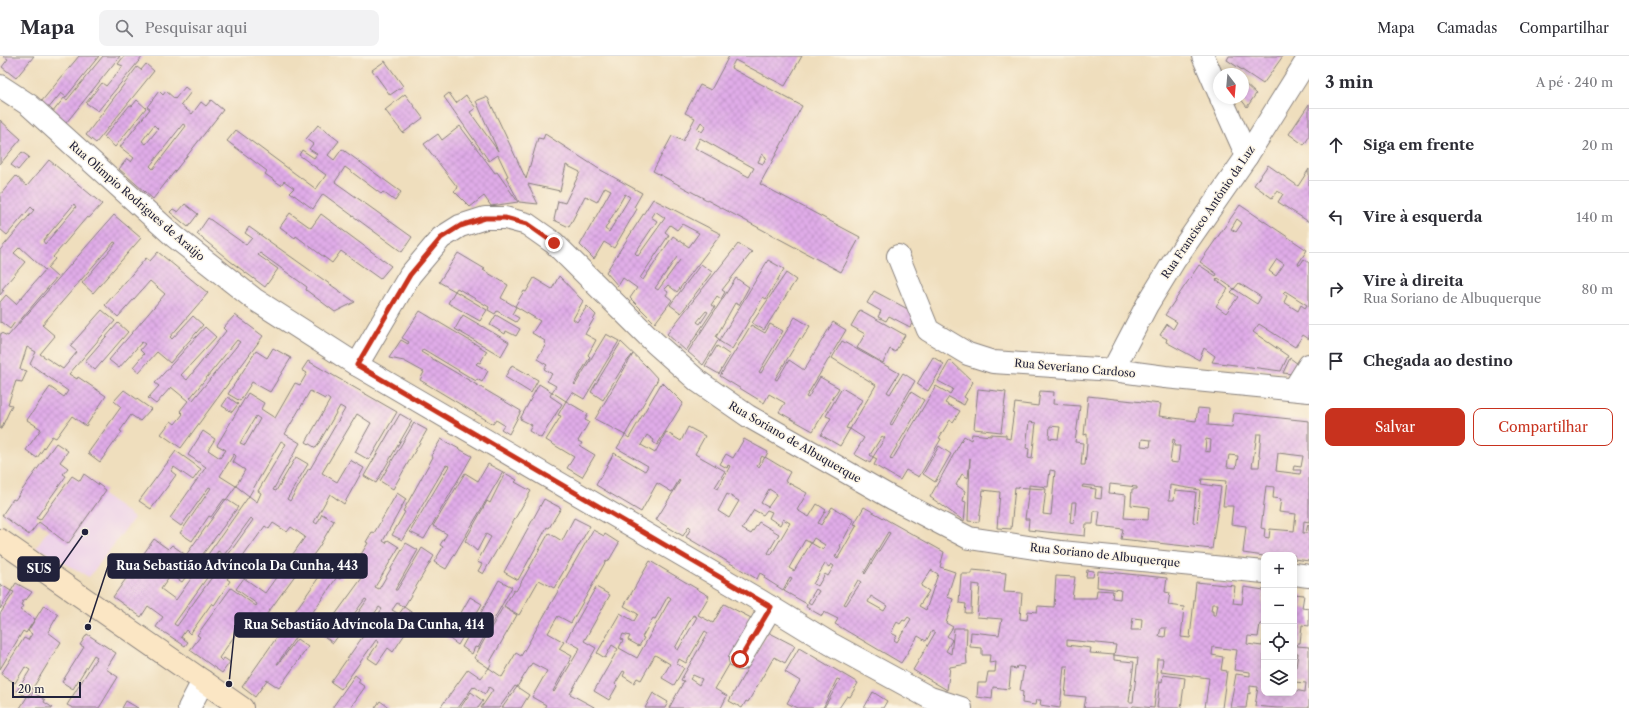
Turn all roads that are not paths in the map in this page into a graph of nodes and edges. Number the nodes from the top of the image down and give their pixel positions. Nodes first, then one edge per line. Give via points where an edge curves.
1 (1203, 56) edge
2 (1309, 58) edge
3 (1213, 79) edge
4 (0, 86) edge
5 (1224, 104) edge
6 (1247, 156) junction
7 (898, 256) dead end
8 (357, 365) junction
9 (1309, 365) edge
10 (1113, 370) junction
11 (1302, 390) edge
12 (0, 540) edge
13 (1261, 572) edge
14 (1297, 574) edge
15 (1309, 576) edge
16 (771, 607) junction
17 (740, 659) dead end
18 (204, 681) junction
19 (937, 704) edge
20 (189, 708) edge
21 (242, 708) edge
22 (961, 708) edge

1 - 3 street
2 - 6 street, Rua Francisco Antônio da Luz
4 - 8 street, Rua Olímpio Rodrigues de Araújo via 28,105 175,237 254,299
5 - 6 street
6 - 10 street, Rua Francisco Antônio da Luz via 1147,305
7 - 10 street, Rua Severiano Cardoso via 928,330 968,354 993,362
8 - 13 street, Rua Soriano de Albuquerque via 410,275 441,238 460,226 485,218 505,218 527,224 554,243 655,343 699,382 748,416 892,498 969,538 1061,552
8 - 16 street, Rua Olímpio Rodrigues de Araújo
9 - 11 street
10 - 11 street, Rua Severiano Cardoso
12 - 18 street
14 - 15 street
16 - 17 street
16 - 19 street, Rua Olímpio Rodrigues de Araújo
18 - 20 street
18 - 21 street
19 - 22 street, Rua Olímpio Rodrigues de Araújo

